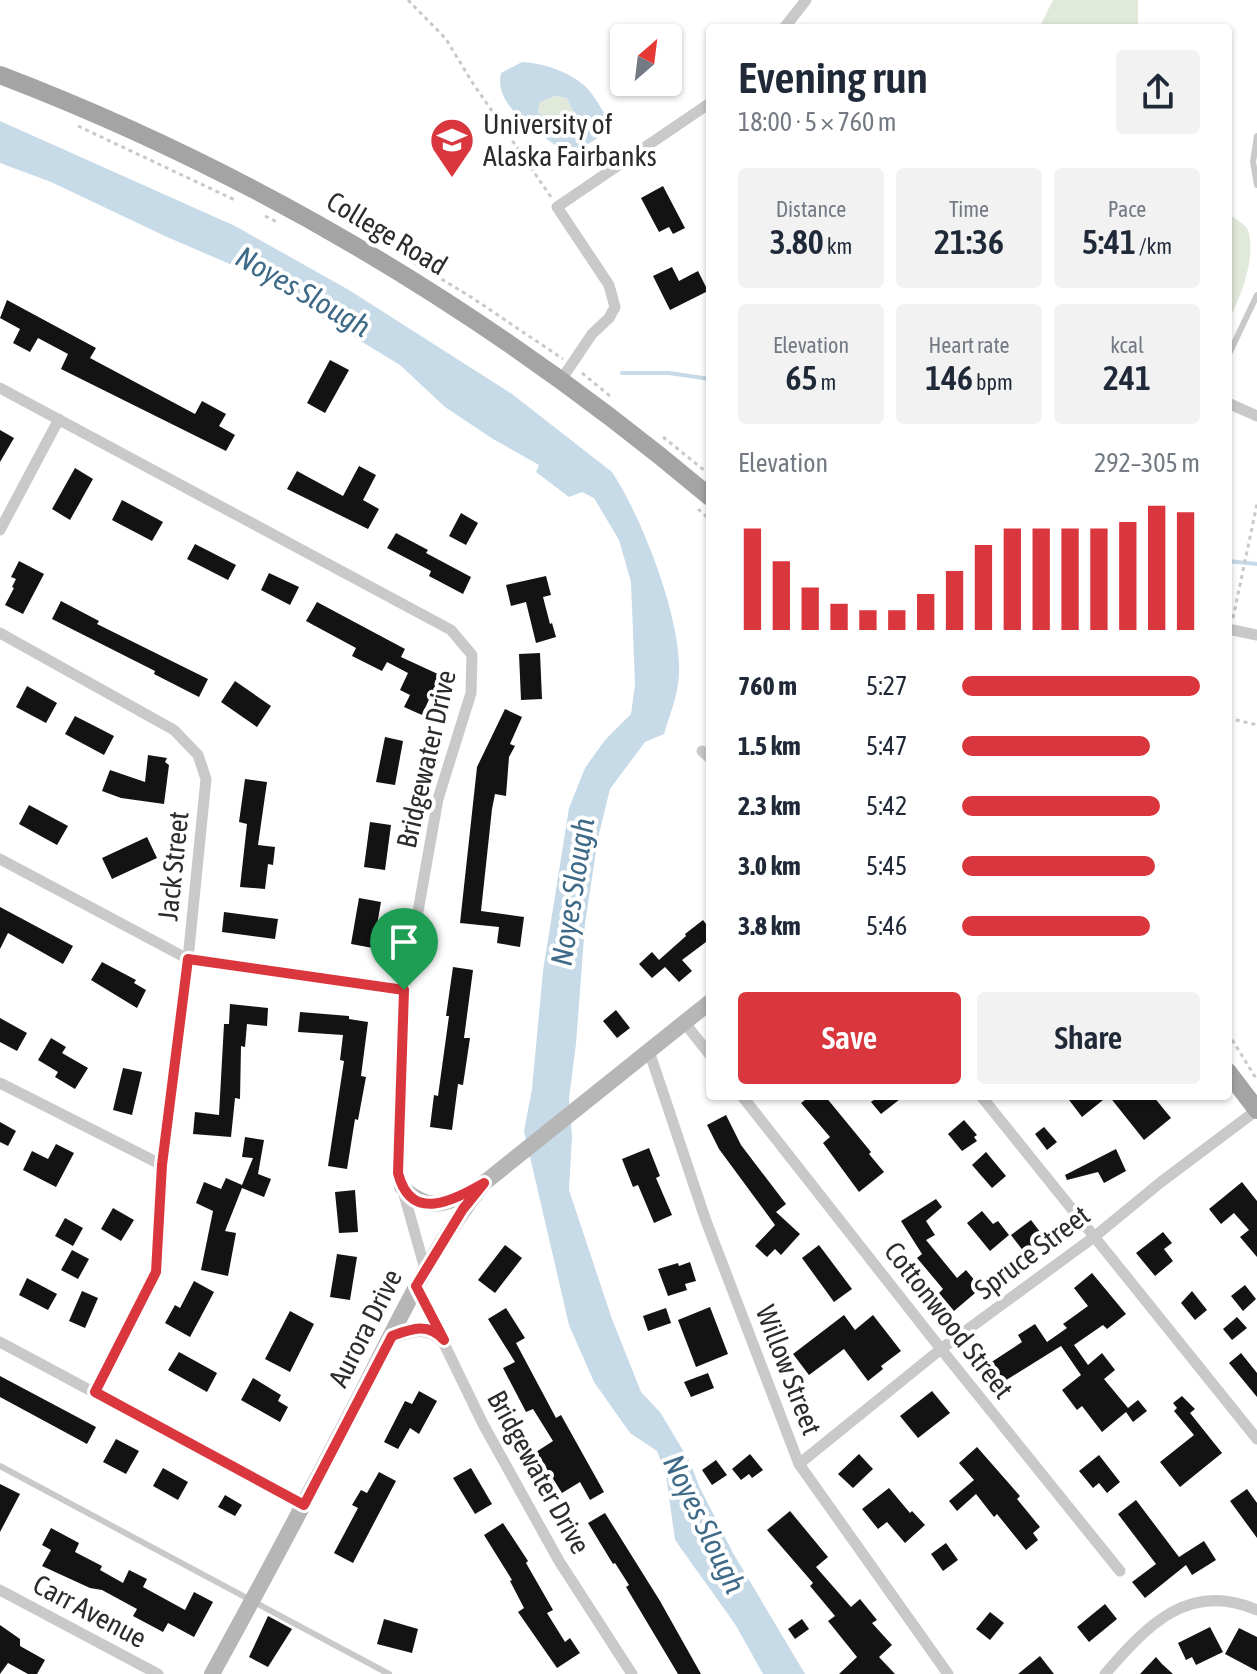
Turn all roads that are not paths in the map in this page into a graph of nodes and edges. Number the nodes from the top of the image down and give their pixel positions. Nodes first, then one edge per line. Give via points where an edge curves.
1 (806, 0) edge
2 (787, 24) edge
3 (0, 75) edge
4 (706, 106) edge
5 (1257, 136) edge
6 (1257, 185) edge
7 (1257, 295) edge
8 (1232, 348) edge
9 (561, 380) junction
10 (0, 388) edge
11 (1232, 405) edge
12 (1257, 416) edge
13 (59, 419) junction
14 (704, 504) edge
15 (0, 530) edge
16 (1232, 630) edge
17 (0, 633) edge
18 (1257, 635) edge
19 (0, 859) edge
20 (188, 959) junction
21 (404, 990) junction
22 (706, 1005) edge
23 (684, 1022) junction
24 (706, 1050) edge
25 (649, 1051) junction
26 (1232, 1077) edge
27 (0, 1083) edge
28 (745, 1100) edge
29 (984, 1100) edge
30 (1257, 1110) edge
31 (162, 1165) junction
32 (484, 1183) junction
33 (402, 1187) junction
34 (1094, 1237) junction
35 (425, 1269) junction
36 (416, 1286) junction
37 (392, 1336) junction
38 (444, 1340) junction
39 (0, 1342) edge
40 (941, 1349) junction
41 (95, 1392) junction
42 (1257, 1439) edge
43 (799, 1464) junction
44 (0, 1466) edge
45 (304, 1505) junction
46 (1120, 1571) dead end
47 (0, 1590) edge
48 (253, 1600) junction
49 (1257, 1610) edge
50 (158, 1674) edge
51 (212, 1674) edge
52 (389, 1674) edge
53 (632, 1674) edge
54 (948, 1674) edge
55 (1105, 1674) edge

1 - 2 street
3 - 9 main road, College Road via 122,125 307,218 484,325
4 - 9 street via 557,207 609,285 615,307
5 - 6 lane
7 - 8 lane
9 - 14 main road, College Road
10 - 13 street, Bridgewater Drive
11 - 12 street
13 - 15 street
13 - 21 street, Bridgewater Drive via 451,630 472,655 471,693 438,799
16 - 18 street
17 - 20 street, Jack Street via 174,730 198,755 206,779
19 - 20 street
20 - 21 street
20 - 31 street, Jack Street
21 - 33 street, Bridgewater Drive via 398,1173
22 - 23 street, Aurora Drive
23 - 24 street
23 - 25 street, Aurora Drive
25 - 32 street, Aurora Drive
25 - 43 street, Willow Street via 706,1221
26 - 30 main road
27 - 31 street
28 - 40 street, Cottonwood Street
29 - 34 street
30 - 34 street, Spruce Street
31 - 41 street, Jack Street via 156,1272
32 - 33 street via 449,1202 428,1205
32 - 35 street, Aurora Drive
33 - 35 street, Bridgewater Drive
34 - 40 street, Spruce Street
34 - 42 street
35 - 36 street, Aurora Drive
36 - 37 street, Aurora Drive
36 - 38 street, Bridgewater Drive
37 - 38 street via 427,1328
37 - 45 street, Aurora Drive
38 - 53 street, Bridgewater Drive via 483,1424 559,1561
39 - 41 street
40 - 43 street, Spruce Street
40 - 46 street, Cottonwood Street
41 - 45 street
43 - 54 street, Willow Street
44 - 48 lane
45 - 48 street, Aurora Drive
47 - 50 street, Carr Avenue
48 - 51 street, Aurora Drive
48 - 52 lane
49 - 55 street via 1200,1600 1167,1613

